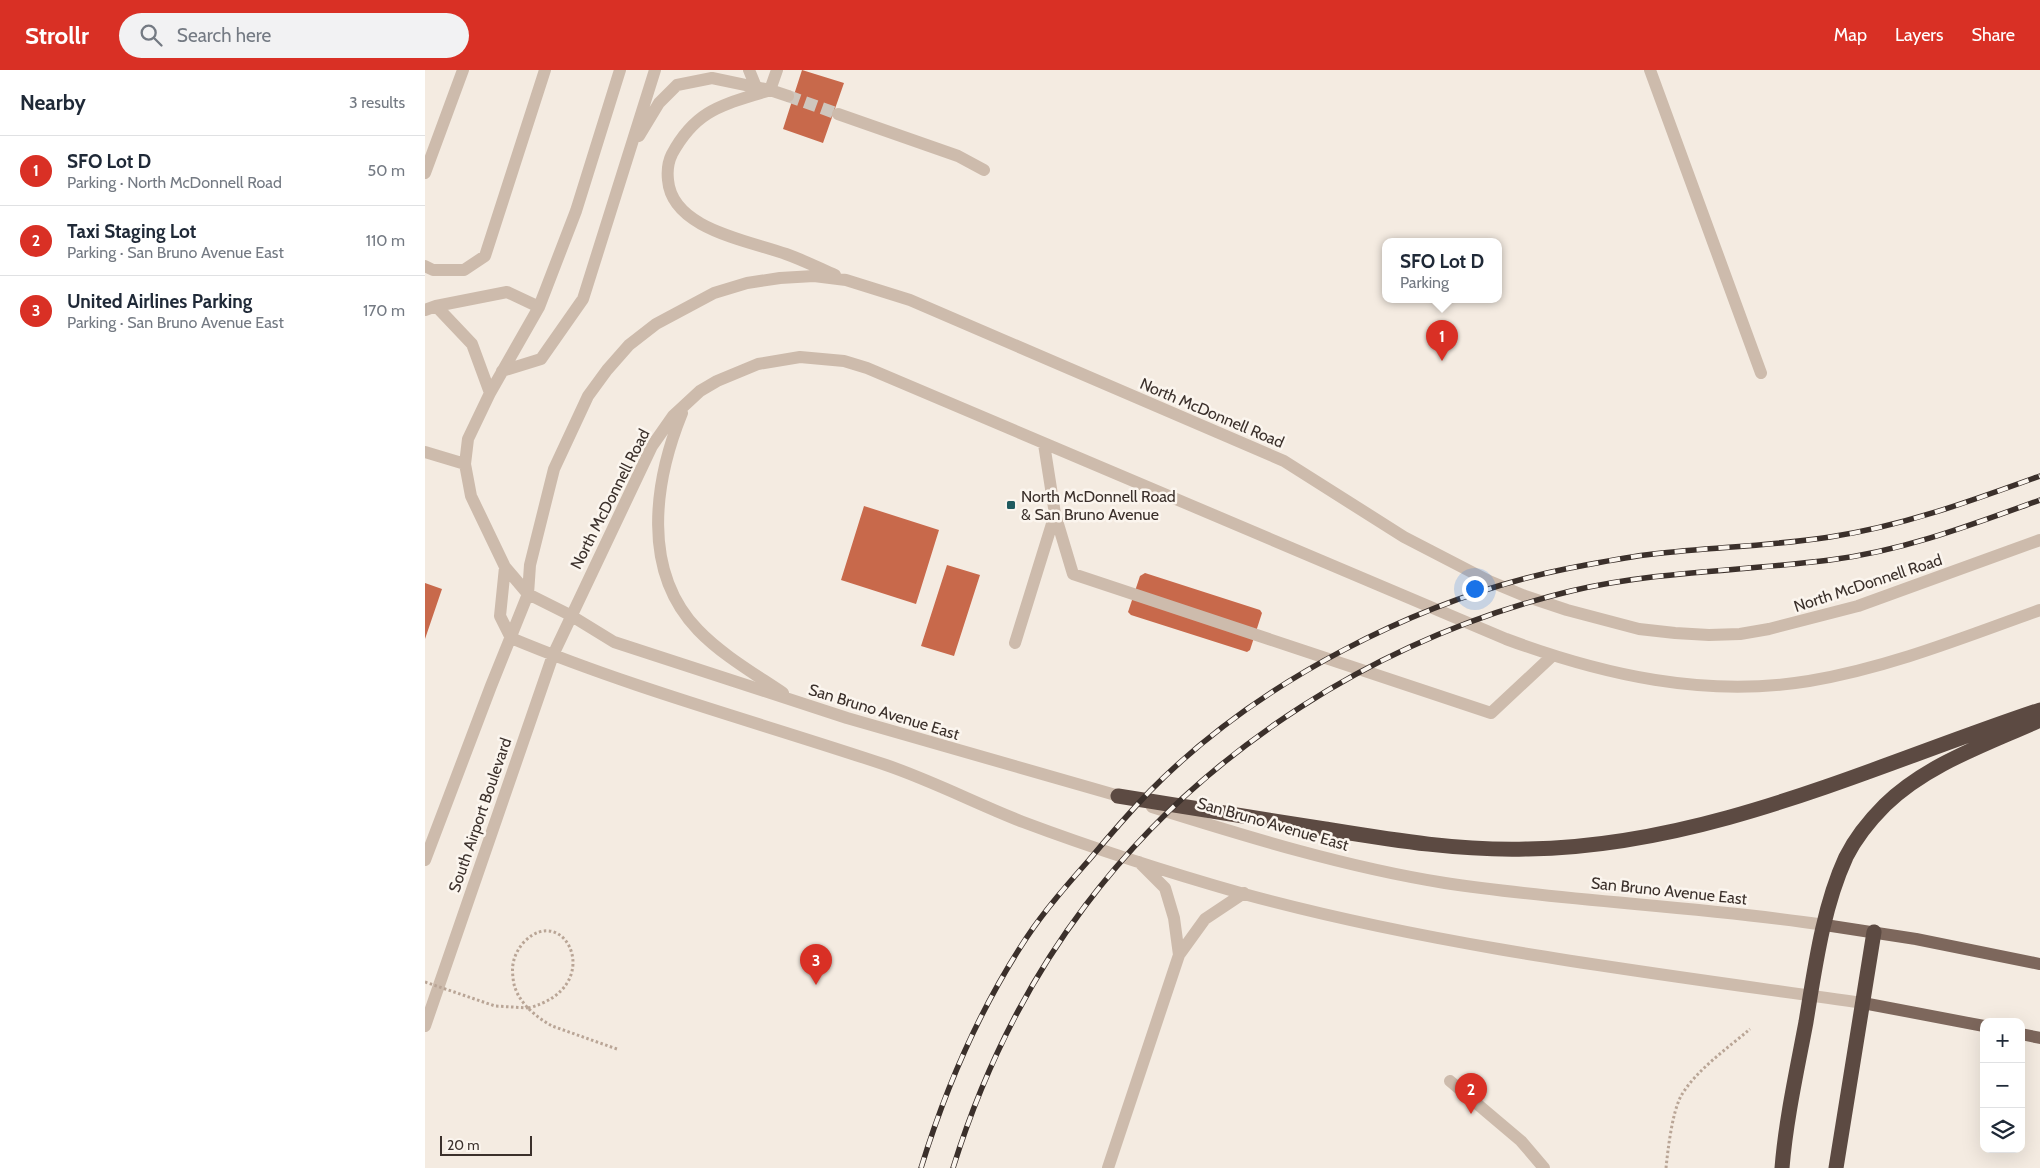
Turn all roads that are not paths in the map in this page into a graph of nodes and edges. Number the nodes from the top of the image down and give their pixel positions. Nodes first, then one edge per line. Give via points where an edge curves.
1 (463, 70) edge
2 (545, 70) edge
3 (620, 70) edge
4 (655, 70) edge
5 (749, 70) edge
6 (777, 70) edge
7 (1650, 70) edge
8 (756, 87) junction
9 (770, 90) junction
10 (788, 96) tunnel mouth
11 (838, 114) tunnel mouth
12 (629, 151) junction
13 (984, 170) dead end
14 (425, 173) edge
15 (425, 266) edge
16 (846, 280) junction
17 (539, 307) junction
18 (431, 308) edge
19 (503, 371) junction
20 (1761, 373) dead end
21 (490, 392) junction
22 (686, 403) junction
23 (1044, 444) junction
24 (425, 452) edge
25 (465, 464) junction
26 (1055, 514) junction
27 (2040, 540) edge
28 (505, 567) junction
29 (528, 594) junction
30 (2040, 610) edge
31 (570, 615) junction
32 (511, 638) junction
33 (1015, 643) dead end
34 (553, 655) junction
35 (1552, 656) junction
36 (795, 702) junction
37 (2040, 710) edge
38 (2040, 720) edge
39 (1118, 796) junction
40 (425, 860) edge
41 (1137, 860) junction
42 (1244, 894) junction
43 (1825, 925) junction
44 (1874, 932) junction
45 (1179, 955) junction
46 (2040, 964) edge
47 (1810, 996) junction
48 (1863, 1003) junction
49 (1980, 1025) edge
50 (425, 1026) edge
51 (2025, 1035) edge
52 (2040, 1038) edge
53 (1450, 1081) dead end
54 (1108, 1168) edge
55 (1543, 1168) edge
56 (1783, 1168) edge
57 (1836, 1168) edge

1 - 14 street
2 - 15 street via 485,256 464,270 433,270
3 - 17 street via 576,212
4 - 12 street
5 - 8 street
6 - 9 street
7 - 20 street
8 - 9 street
8 - 12 street via 712,78 677,85 659,103
9 - 10 street
9 - 16 street via 710,110 690,127 670,158 667,173 669,189 678,207 692,219
11 - 13 street via 958,156
12 - 19 street via 583,299 541,359
16 - 27 street, North McDonnell Road via 910,300 1284,461 1404,537 1525,596 1639,628 1709,635 1769,629 1880,599
16 - 29 street, North McDonnell Road via 814,276 747,283 715,293 684,308 655,324 629,345 588,396 553,469 530,565
17 - 18 street via 507,292
17 - 19 street
18 - 21 street via 472,344
19 - 21 street
21 - 25 street via 468,439
22 - 23 street, North McDonnell Road via 717,381 758,364 800,357 822,358 845,361 889,376
22 - 31 street, North McDonnell Road via 652,446
22 - 36 street via 669,451 657,511 658,544 668,582 686,616 698,630
23 - 26 street
23 - 35 street, North McDonnell Road
24 - 25 street
25 - 28 street via 471,496
26 - 33 street
26 - 35 street via 1073,574 1491,713
28 - 29 street
28 - 32 street via 500,616
29 - 31 street, San Bruno Avenue East
29 - 32 street, South Airport Boulevard
30 - 35 street, North McDonnell Road via 1875,666 1776,685 1703,686 1665,682 1590,668
31 - 34 street, South Airport Boulevard
31 - 36 street, San Bruno Avenue East via 614,642
32 - 34 street
32 - 40 street, South Airport Boulevard
34 - 41 street via 614,678 890,766 1023,822
34 - 50 street, South Airport Boulevard
36 - 39 street, San Bruno Avenue East
37 - 39 highway via 1955,738 1823,789 1742,814 1654,835 1564,847 1497,850 1434,846
38 - 43 highway via 1937,767 1886,804 1863,828 1847,856
39 - 43 street, San Bruno Avenue East via 1287,848 1416,878
41 - 42 street
41 - 45 street via 1165,888 1174,918
42 - 45 street via 1205,919
42 - 47 street via 1443,940
43 - 44 main road, San Bruno Avenue East
43 - 47 highway
44 - 46 main road, San Bruno Avenue East
44 - 48 highway
45 - 54 street
47 - 48 street
47 - 56 highway
48 - 49 main road
48 - 57 highway
51 - 52 main road
53 - 55 street via 1521,1141

